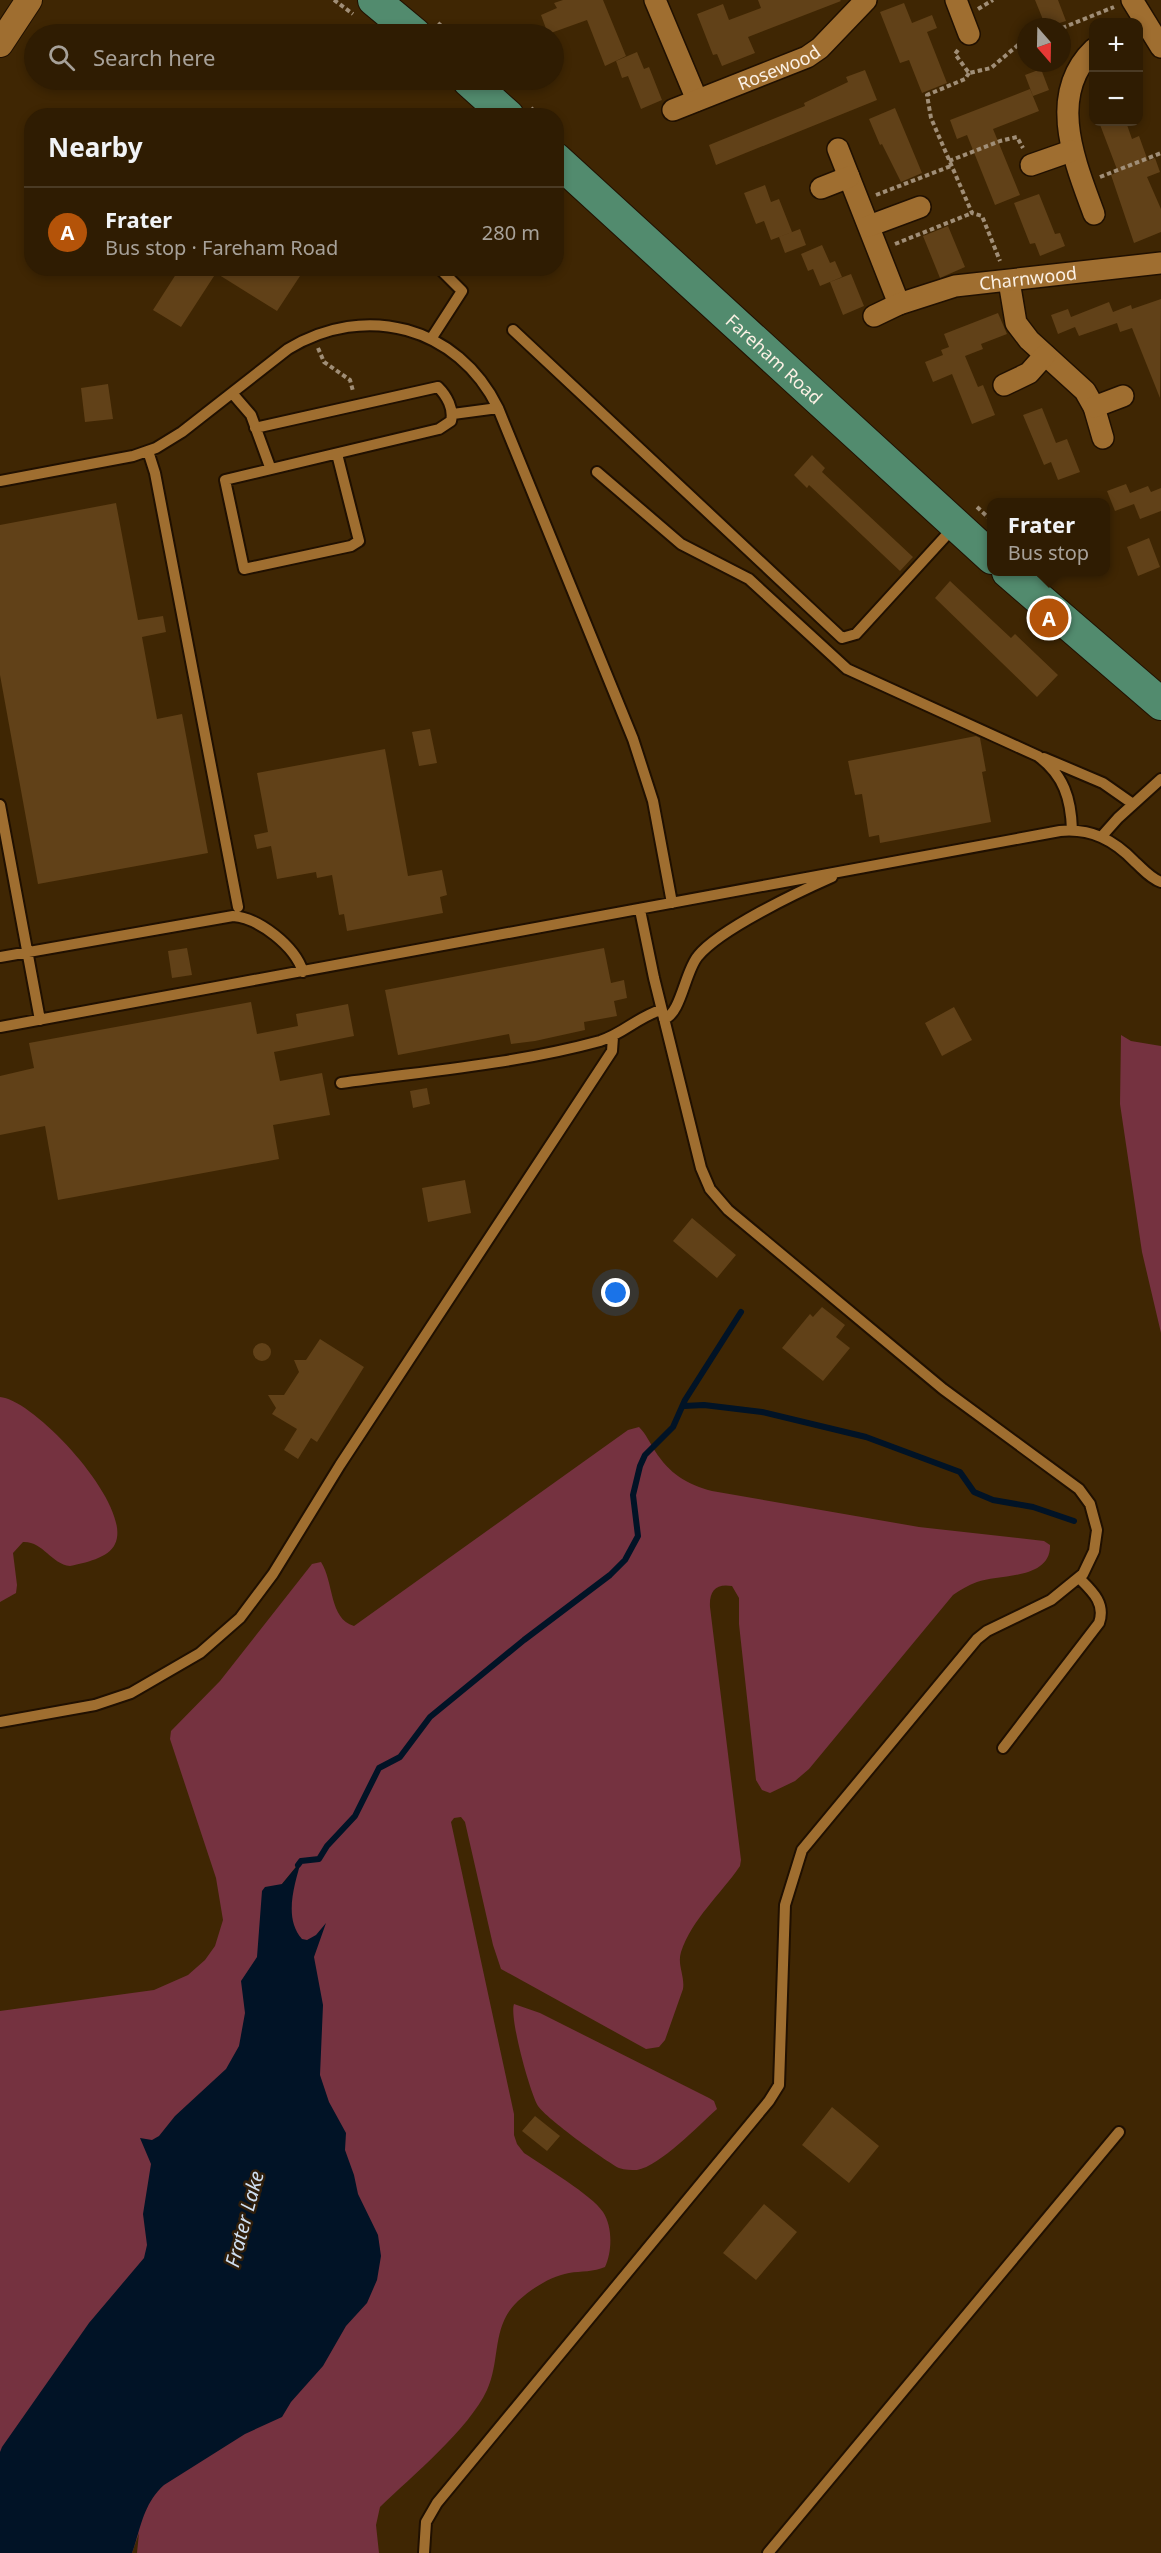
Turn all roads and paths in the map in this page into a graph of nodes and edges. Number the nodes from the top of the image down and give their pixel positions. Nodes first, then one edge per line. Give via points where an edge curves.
1 (17, 0) edge
2 (29, 0) edge
3 (374, 0) edge
4 (866, 0) edge
5 (956, 0) edge
6 (1121, 0) edge
7 (660, 2) edge
8 (1134, 12) edge
9 (403, 24) edge
10 (1071, 24) edge
11 (969, 34) joint
12 (0, 44) edge
13 (1017, 46) edge
14 (1161, 47) edge
15 (1089, 55) edge
16 (969, 73) junction
17 (479, 90) edge
18 (697, 100) junction
19 (499, 108) edge
20 (673, 110) dead end
21 (838, 149) dead end
22 (1071, 151) junction
23 (1161, 153) edge
24 (949, 161) junction
25 (1031, 165) joint
26 (564, 166) edge
27 (951, 166) junction
28 (849, 177) junction
29 (1083, 184) junction
30 (821, 188) dead end
31 (859, 202) junction
32 (920, 207) dead end
33 (972, 213) junction
34 (1095, 214) dead end
35 (869, 226) junction
36 (878, 250) junction
37 (1161, 262) edge
38 (447, 276) edge
39 (1009, 281) junction
40 (899, 304) junction
41 (874, 316) dead end
42 (513, 330) dead end
43 (312, 336) junction
44 (431, 339) junction
45 (1045, 355) junction
46 (1005, 385) dead end
47 (232, 393) junction
48 (1123, 396) dead end
49 (356, 406) junction
50 (1094, 407) junction
51 (498, 408) junction
52 (453, 414) junction
53 (255, 428) junction
54 (1103, 438) dead end
55 (148, 451) junction
56 (337, 454) junction
57 (270, 467) junction
58 (597, 472) dead end
59 (0, 481) edge
60 (955, 526) junction
61 (987, 554) edge
62 (1013, 576) edge
63 (1161, 704) edge
64 (1038, 756) junction
65 (1161, 779) edge
66 (1133, 804) junction
67 (0, 805) edge
68 (1072, 830) junction
69 (1102, 836) junction
70 (852, 868) junction
71 (1161, 882) edge
72 (672, 903) junction
73 (238, 907) dead end
74 (640, 910) junction
75 (27, 952) junction
76 (0, 957) edge
77 (303, 972) junction
78 (663, 1014) junction
79 (39, 1020) junction
80 (0, 1027) edge
81 (613, 1036) junction
82 (340, 1083) dead end
83 (1079, 1578) junction
84 (0, 1722) edge
85 (1003, 1748) dead end
86 (1119, 2132) dead end
87 (424, 2553) edge
88 (768, 2553) edge

1 - 12 street
2 - 12 street
3 - 9 main road
4 - 18 street, Rosewood via 807,57
5 - 11 street
6 - 10 path via 1117,6
7 - 18 street
8 - 14 street
11 - 16 path via 955,54
13 - 16 path via 991,68
15 - 22 street via 1074,74 1068,101
16 - 24 path via 965,79 927,95 931,118
17 - 19 main road
18 - 20 street, Rosewood
21 - 28 street
22 - 25 street
22 - 29 street
23 - 29 path
24 - 25 path via 1017,137
24 - 27 path
26 - 60 main road, Fareham Road via 765,347
27 - 31 path
27 - 33 path
28 - 30 street
28 - 31 street
29 - 34 street
31 - 35 street
32 - 35 street
33 - 36 path
33 - 39 path via 982,216
35 - 36 street
36 - 40 street
37 - 39 street, Charnwood
38 - 44 lane via 462,291
39 - 40 street, Charnwood via 955,286
39 - 45 street via 1016,323
40 - 41 street, Charnwood
42 - 60 lane via 842,638 856,634
43 - 44 lane via 338,327 381,324
43 - 47 lane via 288,349
43 - 49 path via 324,362 350,380
44 - 51 lane via 472,369
45 - 46 street via 1029,373
45 - 50 street via 1085,391
47 - 53 lane
47 - 55 lane via 182,432
48 - 50 street
49 - 52 lane via 438,387
49 - 53 lane
50 - 54 street
51 - 52 lane
51 - 72 lane via 633,740 653,801
52 - 56 lane via 452,421 439,429
53 - 57 lane
55 - 59 lane
55 - 73 lane
56 - 57 lane
56 - 57 lane via 358,541 351,546 244,569 225,480
58 - 64 lane via 681,544 749,579 847,669
60 - 61 main road, Fareham Road
62 - 63 main road
64 - 66 lane via 1104,783
64 - 68 lane via 1053,769 1066,790
65 - 66 lane
66 - 69 lane
67 - 75 lane
68 - 69 lane
68 - 70 lane
69 - 71 lane
70 - 72 lane
70 - 78 lane via 714,940 695,960 673,1013
72 - 74 lane
74 - 77 lane
74 - 78 lane
75 - 76 lane
75 - 77 lane via 238,917 252,919 269,931 299,960
75 - 79 lane
77 - 79 lane
78 - 81 lane
78 - 83 lane via 701,1168 714,1195 943,1389 1079,1489 1093,1511 1097,1536 1092,1557
79 - 80 lane
81 - 82 lane via 523,1057
81 - 84 lane via 612,1051 340,1465 273,1574 240,1618 194,1657 122,1697
83 - 85 lane via 1100,1604 1099,1623
83 - 87 lane via 1051,1600 977,1639 802,1850 785,1905 778,2085 770,2101 437,2503 426,2522
86 - 88 lane

